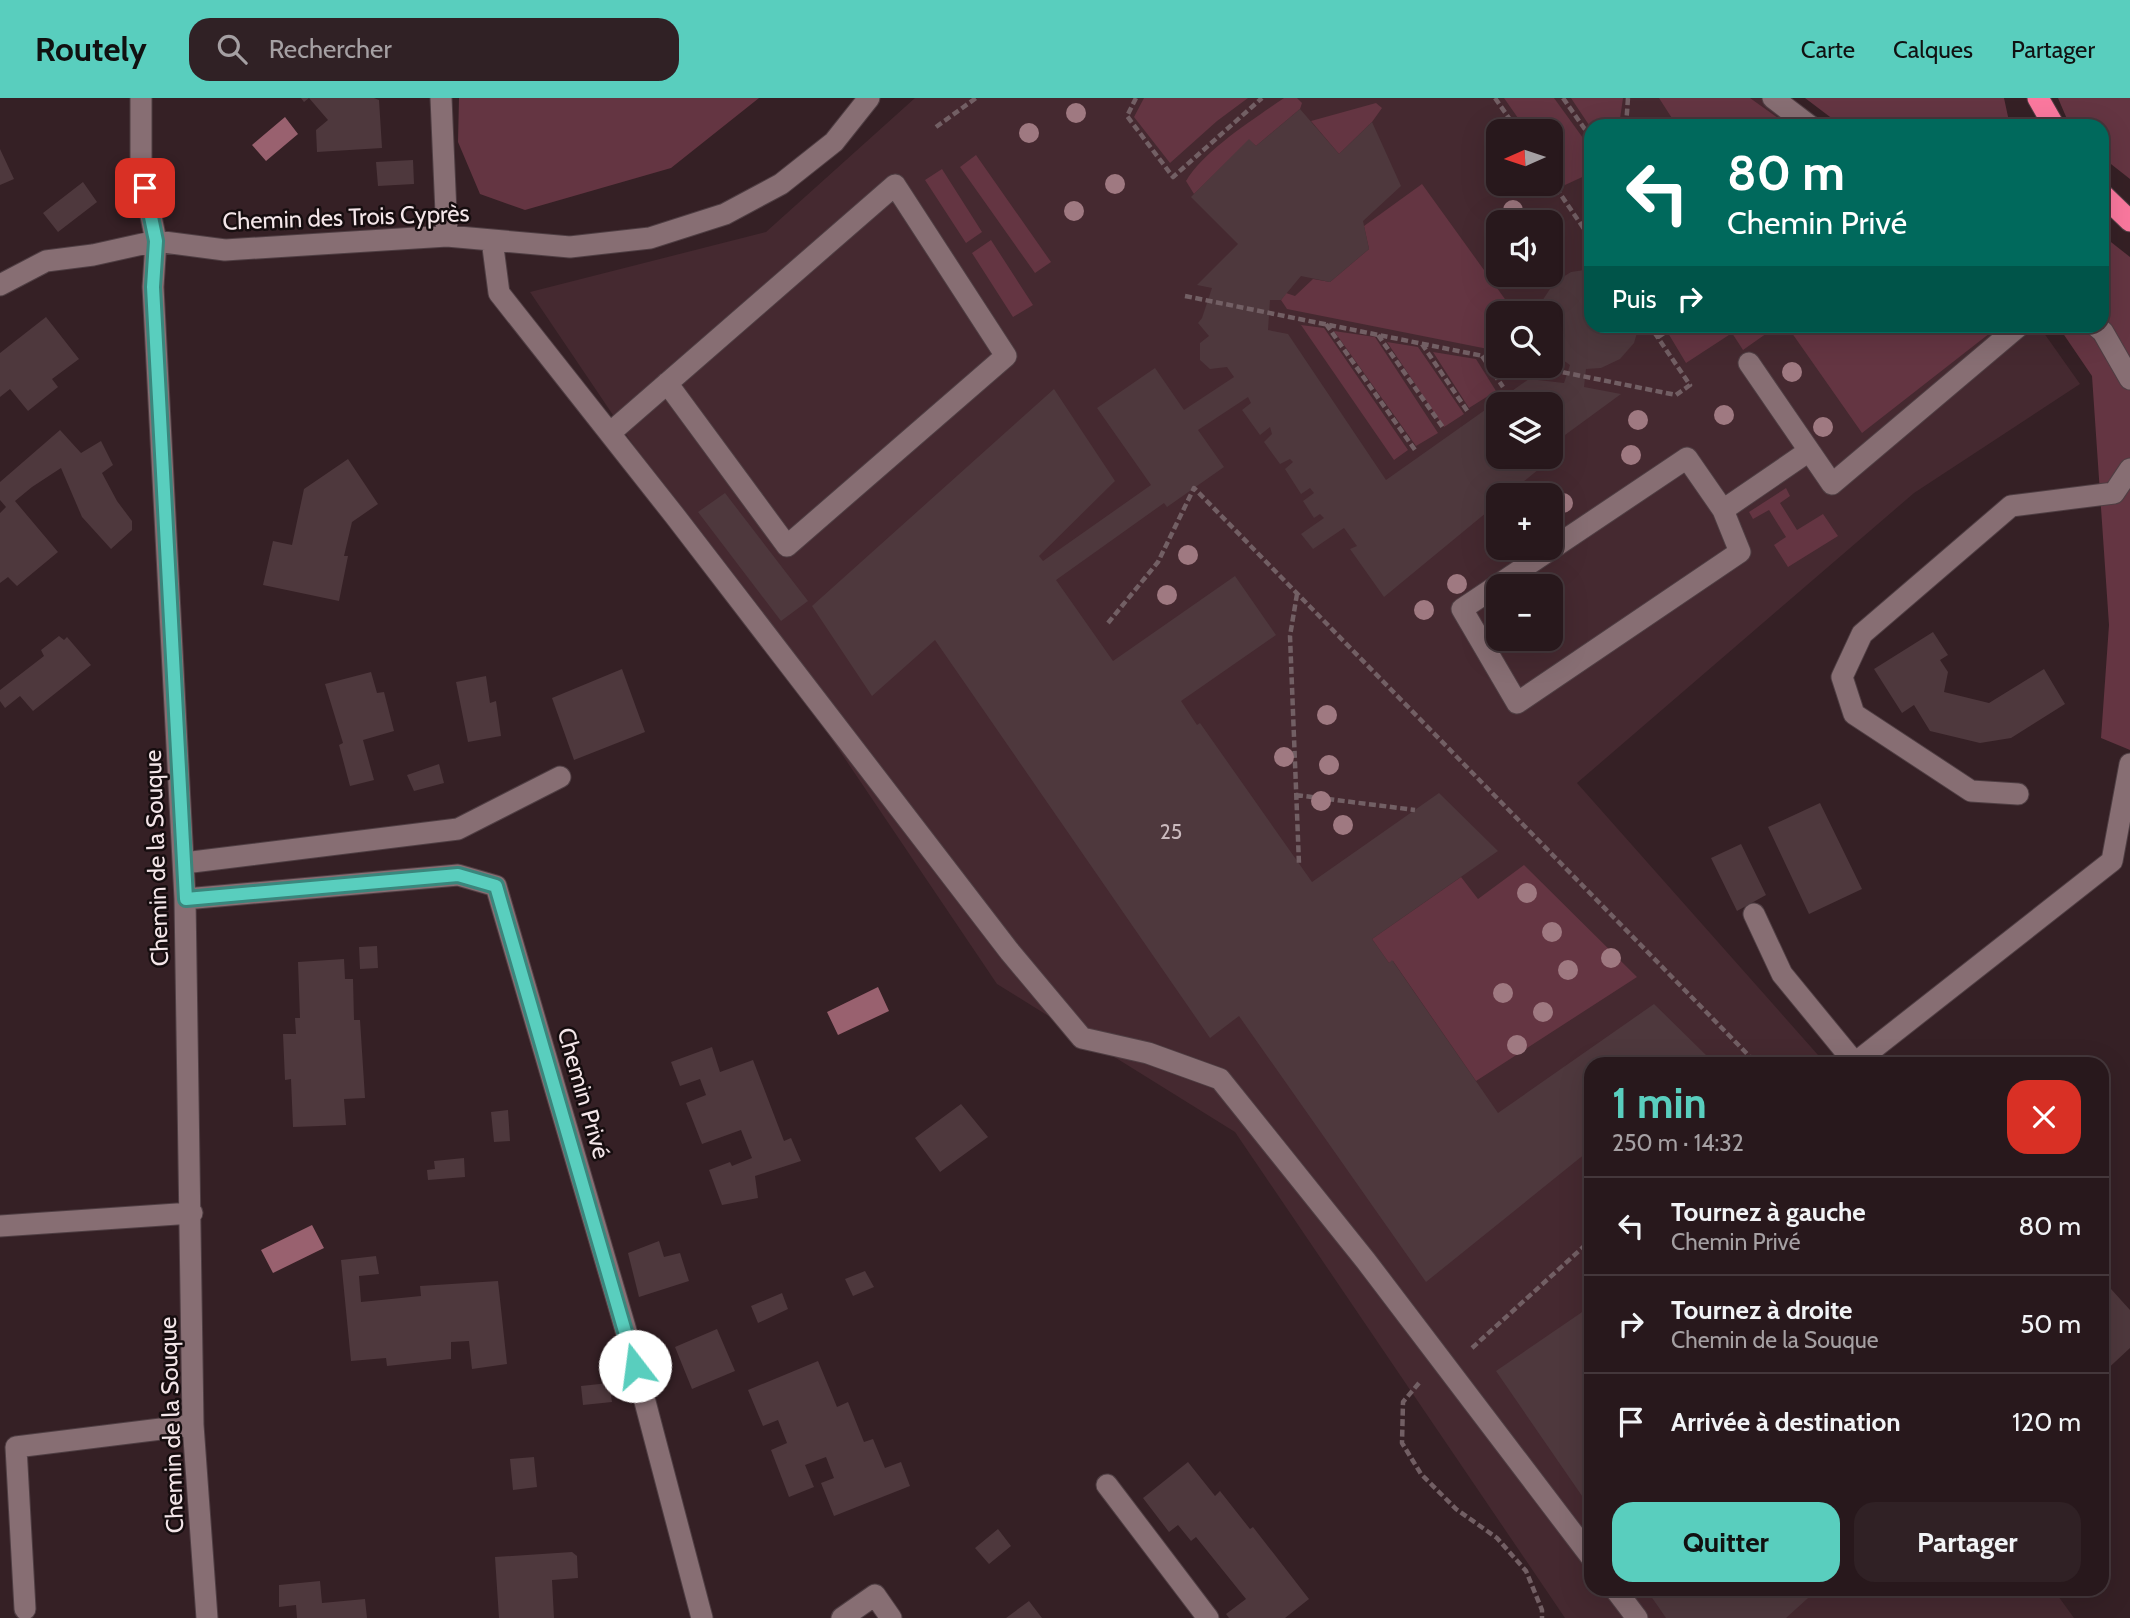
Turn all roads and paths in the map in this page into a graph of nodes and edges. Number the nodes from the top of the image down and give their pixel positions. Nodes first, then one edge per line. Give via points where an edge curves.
1 (141, 98) edge
2 (442, 98) edge
3 (869, 98) edge
4 (976, 98) edge
5 (1136, 98) edge
6 (1262, 98) edge
7 (1496, 98) edge
8 (1563, 98) edge
9 (1628, 98) edge
10 (1773, 98) edge
11 (2038, 98) edge
12 (1510, 119) edge
13 (1626, 119) edge
14 (1801, 119) edge
15 (2050, 119) edge
16 (936, 127) dead end
17 (1584, 128) edge
18 (1562, 196) edge
19 (2109, 201) edge
20 (2130, 221) edge
21 (1582, 226) joint
22 (1584, 229) edge
23 (447, 236) junction
24 (492, 240) junction
25 (156, 241) junction
26 (0, 285) edge
27 (1185, 296) dead end
28 (1325, 324) junction
29 (1655, 333) edge
30 (1664, 333) edge
31 (2011, 333) edge
32 (2104, 333) edge
33 (1377, 334) junction
34 (1658, 337) junction
35 (1421, 343) junction
36 (1481, 356) junction
37 (1486, 357) edge
38 (1749, 363) dead end
39 (1563, 372) edge
40 (2130, 379) edge
41 (667, 383) junction
42 (1503, 387) dead end
43 (1468, 412) dead end
44 (1444, 429) dead end
45 (610, 433) junction
46 (1415, 450) dead end
47 (1810, 451) junction
48 (2130, 469) edge
49 (1723, 510) junction
50 (1297, 593) junction
51 (1108, 622) dead end
52 (2130, 764) edge
53 (560, 777) dead end
54 (2018, 794) dead end
55 (1296, 796) junction
56 (1415, 810) dead end
57 (184, 863) junction
58 (1299, 864) dead end
59 (186, 899) junction
60 (1754, 914) dead end
61 (1750, 1057) edge
62 (1850, 1057) edge
63 (1863, 1057) edge
64 (192, 1213) junction
65 (0, 1226) edge
66 (1584, 1246) edge
67 (1444, 1364) junction
68 (193, 1424) junction
69 (8, 1447) edge
70 (1107, 1485) dead end
71 (1584, 1548) edge
72 (1620, 1596) edge
73 (25, 1609) dead end
74 (207, 1618) edge
75 (702, 1618) edge
76 (842, 1618) edge
77 (891, 1618) edge
78 (1208, 1618) edge
79 (1542, 1618) edge
80 (1637, 1618) edge

1 - 25 street, Chemin de la Souque via 141,167
2 - 23 street
3 - 24 street, Chemin des Trois Cyprès via 834,142 781,184 725,214 650,238 570,247
4 - 16 path
5 - 6 path via 1127,116 1172,177
7 - 12 path
8 - 17 path
9 - 13 path
10 - 14 street
11 - 15 highway
18 - 21 path
19 - 20 highway
21 - 22 path
23 - 24 street, Chemin des Trois Cyprès
23 - 25 street, Chemin des Trois Cyprès via 225,250
24 - 45 street via 499,293
25 - 26 street, Chemin des Trois Cyprès via 46,261
25 - 57 street, Chemin de la Souque via 153,287
27 - 28 path
28 - 33 path
28 - 46 path
29 - 34 path
30 - 34 path
31 - 47 street via 1832,485
32 - 40 street
33 - 35 path
33 - 44 path
34 - 39 path via 1690,386 1676,395
35 - 36 path
35 - 43 path
36 - 37 path
36 - 42 path
38 - 47 street
41 - 41 street via 895,185 1006,356 787,546
41 - 45 street
45 - 67 street via 1010,952 1082,1038 1148,1053 1220,1079
47 - 49 street
48 - 54 street via 2115,493 2011,506 1862,634 1842,677 1854,714 1866,722 1971,791
49 - 49 street via 1686,458 1462,609 1517,703 1740,552
50 - 51 path via 1194,488 1158,562
50 - 55 path via 1290,636
50 - 61 path
52 - 63 street via 2112,861
53 - 57 street via 458,829
55 - 56 path
55 - 58 path
57 - 59 street, Chemin de la Souque
59 - 64 street, Chemin de la Souque
59 - 75 street, Chemin Privé via 458,875 496,886 629,1341
60 - 62 street via 1782,974
64 - 65 street
64 - 68 street, Chemin de la Souque
66 - 67 path
67 - 71 street
67 - 79 path via 1403,1402 1402,1443 1421,1474 1456,1509 1497,1538 1526,1571
68 - 69 street
68 - 74 street, Chemin de la Souque
69 - 73 street
70 - 78 street
72 - 80 street
76 - 77 street via 875,1595

